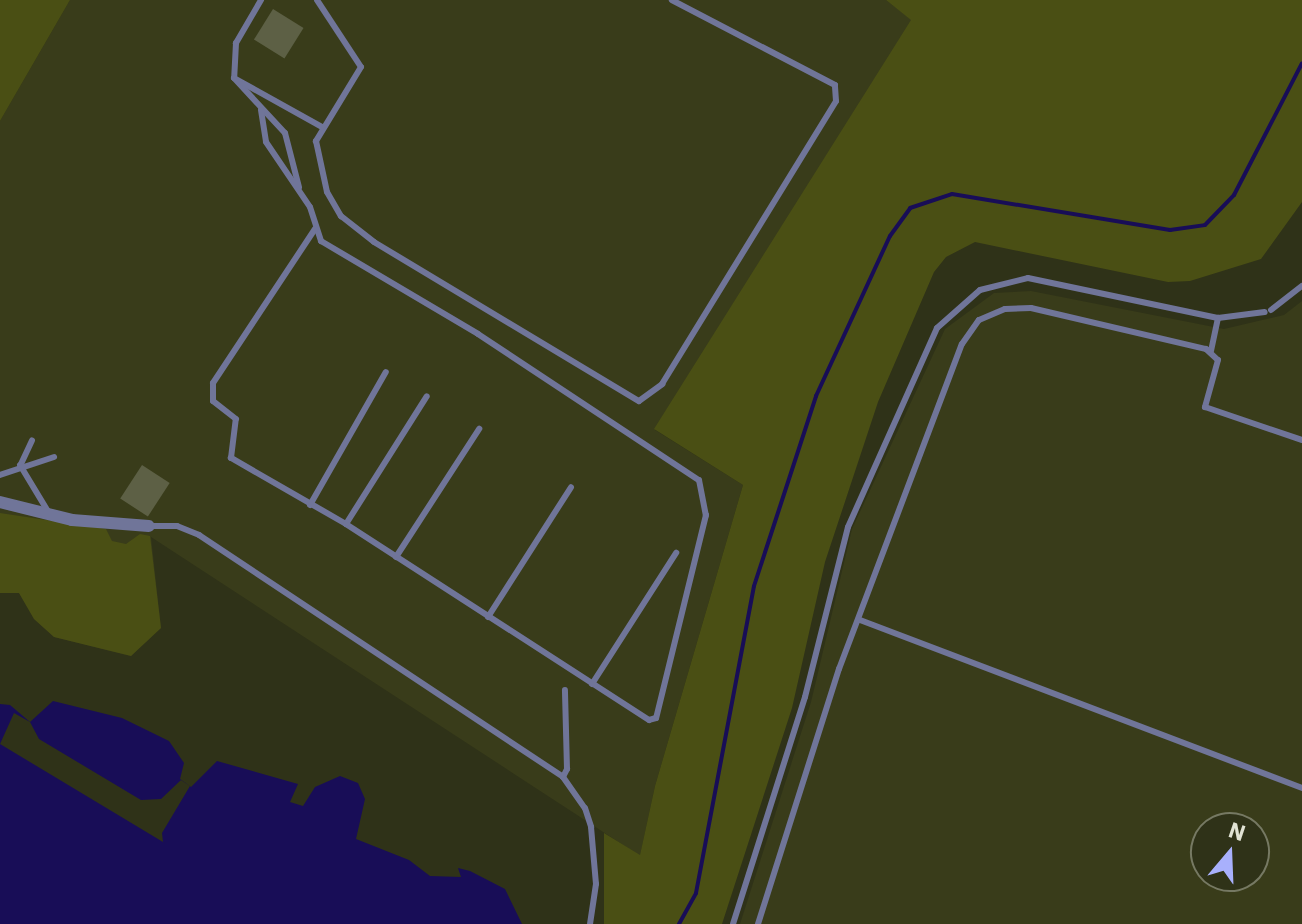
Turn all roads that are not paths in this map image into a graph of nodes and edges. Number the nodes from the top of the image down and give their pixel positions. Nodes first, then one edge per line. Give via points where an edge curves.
1 (261, 0) edge
2 (317, 0) edge
3 (672, 0) edge
4 (234, 78) junction
5 (261, 110) junction
6 (322, 127) junction
7 (299, 190) junction
8 (315, 229) junction
9 (1302, 286) edge
10 (1218, 318) junction
11 (1211, 351) junction
12 (386, 372) dead end
13 (427, 396) dead end
14 (479, 429) dead end
15 (32, 440) dead end
16 (1302, 440) edge
17 (54, 457) dead end
18 (20, 464) junction
19 (0, 475) edge
20 (571, 487) dead end
21 (0, 502) edge
22 (310, 505) junction
23 (51, 515) junction
24 (346, 524) junction
25 (149, 526) joint
26 (676, 553) dead end
27 (396, 557) junction
28 (488, 617) junction
29 (860, 620) junction
30 (592, 684) junction
31 (565, 690) dead end
32 (563, 777) junction
33 (1302, 788) edge
34 (590, 924) edge
35 (733, 924) edge
36 (758, 924) edge

1 - 4 lane via 236,43
2 - 6 lane via 361,67
3 - 6 lane via 835,85 836,101 662,384 647,400 639,401 466,299 341,216 327,192 316,141
4 - 5 lane
4 - 6 lane
5 - 7 lane via 266,142
5 - 7 lane via 285,133
7 - 8 lane
8 - 22 lane via 210,390 213,401 236,419 231,458
8 - 30 lane via 328,246 478,334 699,480 706,515 656,718 649,720
9 - 10 lane via 1268,311
10 - 11 lane
10 - 35 lane via 1028,278 980,290 937,328 848,527 805,697
11 - 16 lane via 1217,368 1205,407
11 - 29 lane via 1031,308 1005,309 979,320 962,344
12 - 22 lane
13 - 24 lane
14 - 27 lane
15 - 18 lane
17 - 18 lane via 42,465
18 - 19 lane
18 - 23 lane
20 - 28 lane
21 - 23 street
22 - 24 lane
23 - 25 street
24 - 27 lane
25 - 32 lane via 177,526 199,535
26 - 30 lane
27 - 28 lane
28 - 30 lane
29 - 33 lane
29 - 36 lane via 819,725
31 - 32 lane
32 - 34 lane via 585,808 591,827 596,884

